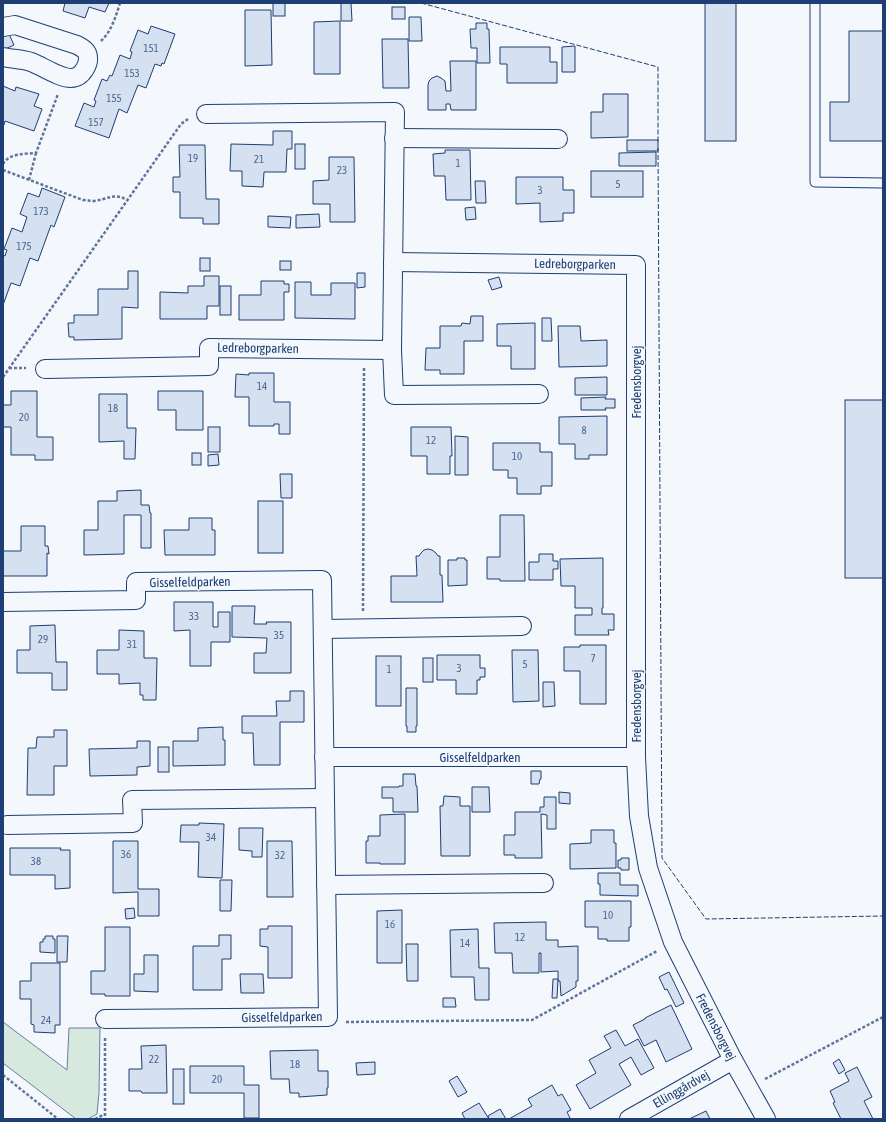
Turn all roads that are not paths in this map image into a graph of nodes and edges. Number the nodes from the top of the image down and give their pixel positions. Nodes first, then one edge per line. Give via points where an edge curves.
1 (815, 3) edge
2 (3, 27) edge
3 (3, 57) edge
4 (206, 114) road end
5 (394, 138) junction
6 (558, 139) dead end
7 (883, 182) edge
8 (393, 262) junction
9 (636, 265) joint
10 (392, 350) junction
11 (45, 369) dead end
12 (539, 394) dead end
13 (3, 602) edge
14 (522, 626) dead end
15 (323, 629) junction
16 (324, 757) junction
17 (636, 757) junction
18 (325, 798) junction
19 (6, 825) dead end
20 (544, 883) dead end
21 (326, 886) junction
22 (105, 1019) road end
23 (733, 1060) junction
24 (629, 1119) edge
25 (766, 1119) edge

1 - 7 lane via 815,182
2 - 3 street via 15,25 77,45 83,48 88,58 82,73 71,78 30,62
4 - 5 street via 395,112
5 - 6 street
5 - 8 street
8 - 9 street, Ledreborgparken
8 - 10 street
9 - 17 street, Fredensborgvej
10 - 11 street, Ledreborgparken via 209,348 208,366
10 - 12 street via 394,395
13 - 15 street, Gisselfeldparken via 136,600 136,582 322,580
14 - 15 street
15 - 16 street, Gisselfeldparken
16 - 17 street, Gisselfeldparken
16 - 18 street, Gisselfeldparken
17 - 23 street, Fredensborgvej via 639,816 648,868 673,942
18 - 19 street via 132,800 133,824
18 - 21 street, Gisselfeldparken
20 - 21 street
21 - 22 street, Gisselfeldparken via 328,1016
23 - 24 street, Ellinggårdvej
23 - 25 street, Fredensborgvej

